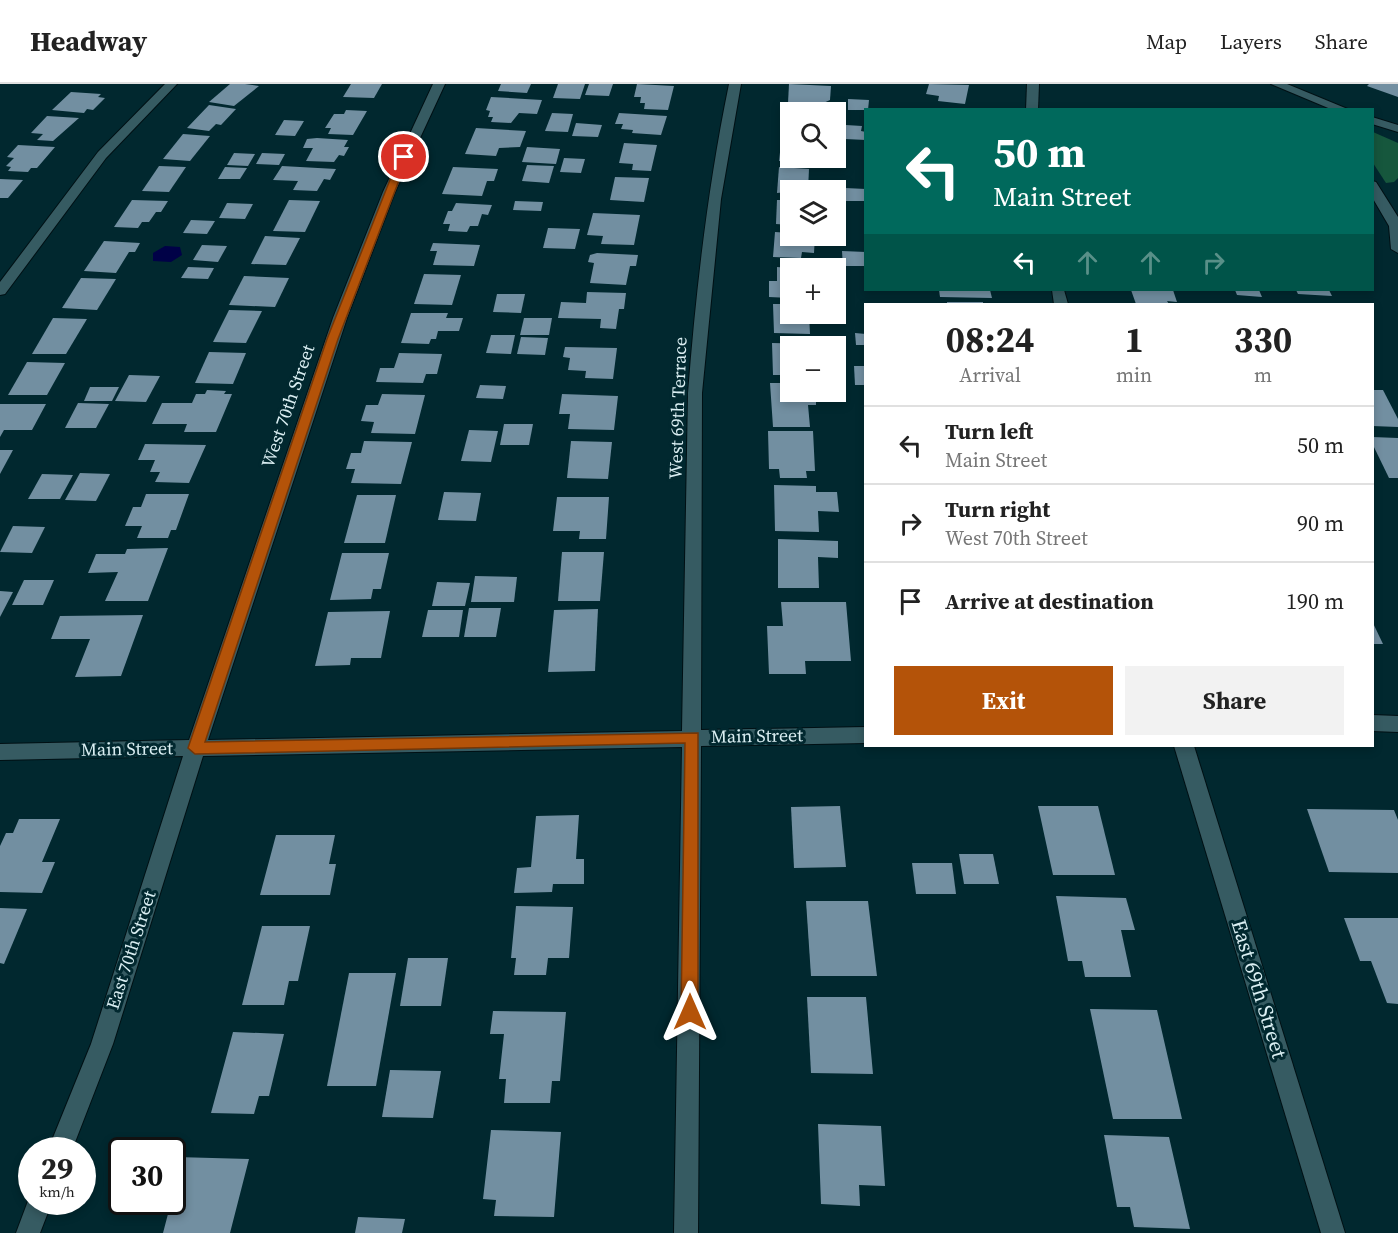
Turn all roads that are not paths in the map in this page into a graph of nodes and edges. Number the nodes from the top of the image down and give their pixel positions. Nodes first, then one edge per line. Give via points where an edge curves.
1 (171, 84) edge
2 (439, 84) edge
3 (735, 84) edge
4 (1032, 84) edge
5 (1265, 84) edge
6 (1277, 84) edge
7 (1032, 108) edge
8 (1307, 108) edge
9 (1340, 108) edge
10 (1374, 121) edge
11 (1398, 129) edge
12 (1374, 188) edge
13 (1397, 224) edge
14 (1398, 249) edge
15 (0, 291) edge
16 (1374, 723) edge
17 (1398, 724) edge
18 (864, 735) edge
19 (693, 737) junction
20 (1184, 747) edge
21 (195, 748) junction
22 (0, 752) edge
23 (65, 1137) edge
24 (35, 1215) edge
25 (28, 1233) edge
26 (686, 1233) edge
27 (1334, 1233) edge

1 - 15 street via 102,155
2 - 21 street, West 70th Street via 389,192 340,318
3 - 19 street, West 69th Terrace via 717,170 695,393
4 - 7 street
5 - 8 street
6 - 9 street
10 - 11 street
12 - 13 street
13 - 14 street
16 - 17 street
18 - 19 street, Main Street
19 - 21 street, Main Street
19 - 26 street, West 69th Terrace
20 - 27 street, East 69th Street
21 - 22 street, Main Street
21 - 23 street, East 70th Street via 102,1044
24 - 25 street

